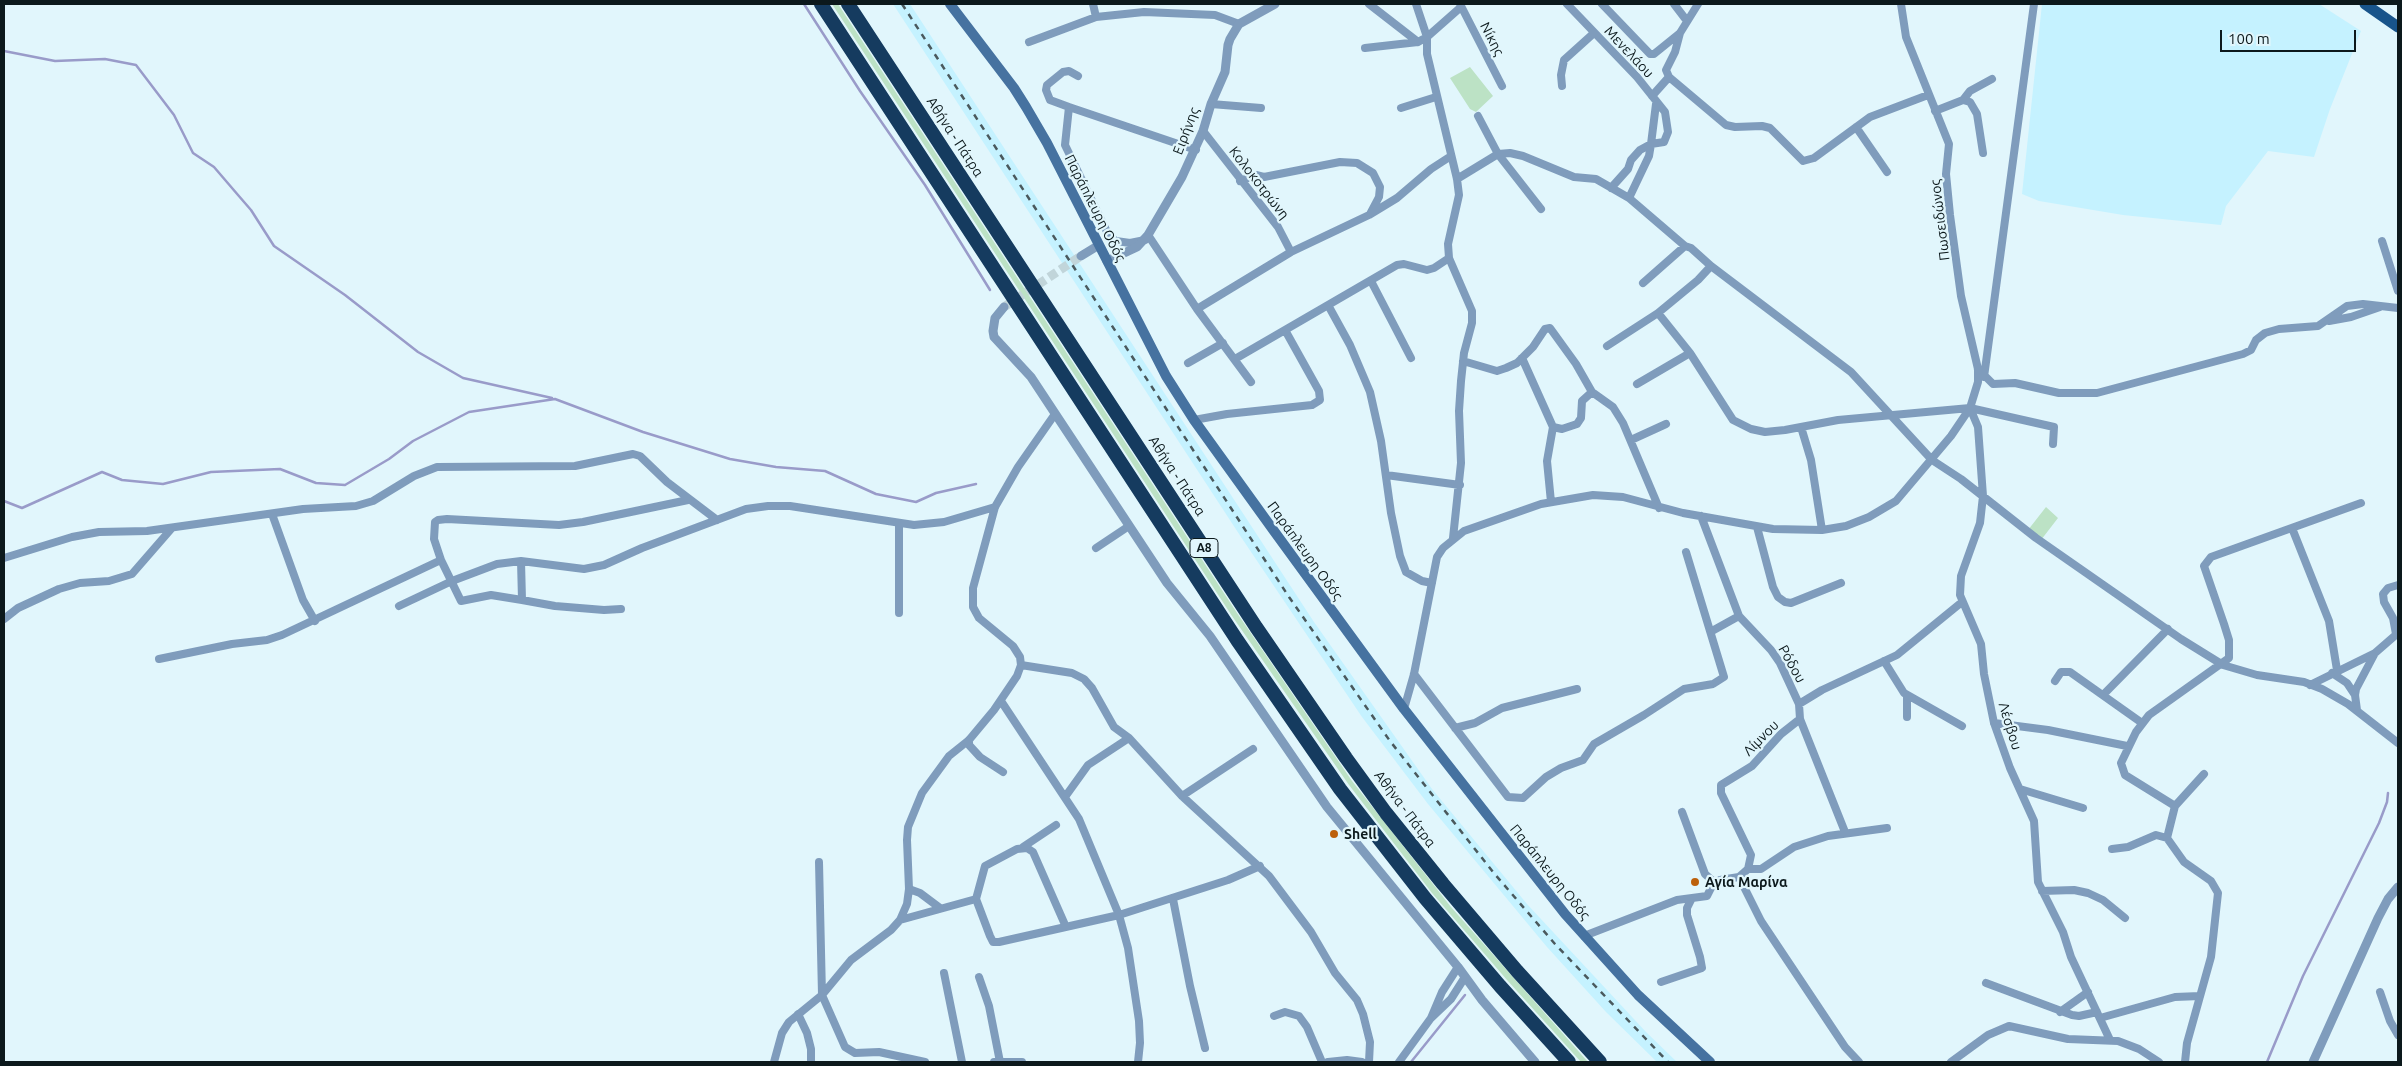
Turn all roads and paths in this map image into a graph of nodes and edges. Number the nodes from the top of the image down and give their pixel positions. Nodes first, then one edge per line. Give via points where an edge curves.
1 (821, 4) edge
2 (848, 4) edge
3 (950, 4) edge
4 (1092, 4) edge
5 (1275, 4) edge
6 (1368, 4) edge
7 (1416, 4) edge
8 (1567, 4) edge
9 (1602, 4) edge
10 (1674, 4) edge
11 (1698, 4) edge
12 (1901, 4) edge
13 (2034, 4) edge
14 (2366, 4) edge
15 (1460, 5) edge
16 (1096, 17) junction
17 (1687, 21) junction
18 (1239, 24) junction
19 (2398, 27) edge
20 (1594, 32) junction
21 (1680, 33) junction
22 (1427, 37) junction
23 (1029, 42) dead end
24 (1418, 42) junction
25 (1365, 48) dead end
26 (1078, 76) dead end
27 (1669, 77) junction
28 (1992, 79) dead end
29 (1502, 86) dead end
30 (1562, 86) dead end
31 (1928, 95) junction
32 (1652, 96) junction
33 (1436, 97) junction
34 (1963, 100) junction
35 (1211, 104) junction
36 (1656, 104) junction
37 (1069, 107) junction
38 (1261, 108) dead end
39 (1402, 108) dead end
40 (1934, 111) junction
41 (1478, 116) dead end
42 (1856, 127) junction
43 (1203, 131) junction
44 (1651, 144) junction
45 (1196, 150) junction
46 (1983, 153) dead end
47 (1498, 154) junction
48 (1451, 156) junction
49 (1886, 172) dead end
50 (1457, 179) junction
51 (1240, 181) junction
52 (1611, 188) junction
53 (1629, 198) junction
54 (1541, 209) dead end
55 (1369, 215) junction
56 (1146, 238) junction
57 (2382, 241) dead end
58 (1099, 245) junction
59 (1685, 246) junction
60 (1292, 252) junction
61 (1082, 256) tunnel mouth
62 (1449, 258) junction
63 (1107, 261) junction
64 (1711, 266) junction
65 (2396, 274) edge
66 (1371, 280) junction
67 (1642, 283) dead end
68 (2398, 291) edge
69 (1328, 305) junction
70 (1004, 307) tunnel mouth
71 (2398, 308) edge
72 (1197, 309) junction
73 (1658, 313) junction
74 (1286, 330) junction
75 (1223, 343) junction
76 (1607, 346) dead end
77 (1690, 353) junction
78 (1411, 358) dead end
79 (1522, 358) junction
80 (1234, 359) junction
81 (1463, 361) junction
82 (1188, 364) dead end
83 (1978, 369) junction
84 (1984, 377) junction
85 (1251, 382) dead end
86 (1637, 384) dead end
87 (1592, 392) junction
88 (1970, 408) junction
89 (1055, 414) junction
90 (1890, 416) junction
91 (1194, 420) junction
92 (1666, 424) dead end
93 (1553, 427) junction
94 (1801, 427) junction
95 (1631, 440) junction
96 (2053, 444) dead end
97 (1932, 460) junction
98 (1386, 475) junction
99 (1460, 485) junction
100 (1983, 496) junction
101 (688, 500) junction
102 (1551, 502) junction
103 (2361, 503) dead end
104 (995, 507) junction
105 (1659, 508) junction
106 (272, 514) junction
107 (1701, 516) junction
108 (717, 520) junction
109 (899, 523) junction
110 (1129, 526) junction
111 (1757, 527) junction
112 (172, 528) junction
113 (2292, 528) junction
114 (1822, 530) junction
115 (1453, 538) junction
116 (1096, 548) dead end
117 (1686, 552) dead end
118 (4, 558) edge
119 (441, 560) junction
120 (521, 561) junction
121 (452, 581) junction
122 (1432, 583) junction
123 (1840, 583) dead end
124 (2398, 585) edge
125 (522, 600) junction
126 (1962, 602) junction
127 (400, 606) dead end
128 (621, 608) dead end
129 (899, 613) dead end
130 (1739, 616) junction
131 (4, 620) edge
132 (315, 621) junction
133 (2168, 630) junction
134 (1712, 631) junction
135 (2397, 634) edge
136 (2375, 653) junction
137 (159, 659) dead end
138 (1884, 661) junction
139 (2223, 664) junction
140 (1021, 665) junction
141 (2335, 671) junction
142 (1414, 674) junction
143 (2055, 682) dead end
144 (2310, 684) junction
145 (1577, 689) dead end
146 (1906, 695) junction
147 (2103, 695) junction
148 (2355, 695) junction
149 (1001, 701) junction
150 (1799, 704) junction
151 (1404, 709) junction
152 (2357, 710) junction
153 (1907, 717) dead end
154 (1800, 719) junction
155 (1994, 723) junction
156 (2142, 723) junction
157 (1962, 726) dead end
158 (1455, 728) junction
159 (1129, 738) junction
160 (969, 740) junction
161 (2398, 743) edge
162 (2127, 746) junction
163 (1253, 749) dead end
164 (1003, 772) dead end
165 (2204, 774) dead end
166 (2020, 789) junction
167 (1065, 796) junction
168 (1182, 796) junction
169 (2175, 806) junction
170 (2083, 808) dead end
171 (1682, 812) dead end
172 (1056, 825) dead end
173 (1887, 828) dead end
174 (1845, 832) junction
175 (2167, 838) junction
176 (1023, 847) junction
177 (2112, 849) dead end
178 (819, 862) dead end
179 (1260, 866) junction
180 (1748, 869) junction
181 (1739, 877) junction
182 (1715, 883) junction
183 (2398, 887) edge
184 (909, 889) junction
185 (2042, 891) junction
186 (976, 899) junction
187 (1173, 899) junction
188 (1691, 900) junction
189 (940, 908) junction
190 (1119, 916) junction
191 (2125, 918) dead end
192 (900, 920) junction
193 (1066, 927) junction
194 (1584, 936) junction
195 (1458, 967) junction
196 (944, 973) dead end
197 (979, 977) dead end
198 (1465, 977) junction
199 (1661, 982) dead end
200 (1986, 983) dead end
201 (2088, 992) junction
202 (2380, 992) dead end
203 (822, 995) junction
204 (2200, 996) junction
205 (2060, 1012) junction
206 (798, 1014) junction
207 (2098, 1015) junction
208 (1274, 1016) dead end
209 (1431, 1018) junction
210 (2398, 1035) edge
211 (2110, 1040) junction
212 (1206, 1048) dead end
213 (861, 1053) junction
214 (907, 1060) edge
215 (774, 1062) edge
216 (811, 1062) edge
217 (863, 1062) edge
218 (925, 1062) edge
219 (962, 1062) edge
220 (994, 1062) edge
221 (1000, 1062) edge
222 (1022, 1062) edge
223 (1138, 1062) edge
224 (1322, 1062) edge
225 (1328, 1062) edge
226 (1362, 1062) edge
227 (1369, 1062) edge
228 (1399, 1062) edge
229 (1535, 1062) edge
230 (1569, 1062) edge
231 (1600, 1062) edge
232 (1710, 1062) edge
233 (1859, 1062) edge
234 (1951, 1062) edge
235 (2159, 1062) edge
236 (2184, 1062) edge
237 (2313, 1062) edge

1 - 230 highway, Α8 via 1238,640 1340,789 1430,904
2 - 231 highway, Αθήνα - Πάτρα / Α8 via 1252,621 1346,758 1438,878
3 - 58 main road, Παράπλευρη Οδός via 1014,88
4 - 16 street
5 - 18 street
6 - 24 street
7 - 22 street
8 - 20 street, Μενελάου
9 - 21 street via 1650,54
10 - 17 street
11 - 17 street
12 - 31 street, Πωσειδώνος via 1906,37
13 - 84 street
14 - 19 main road
15 - 22 street
15 - 29 street, Νίκης
16 - 18 street via 1165,12 1215,15
16 - 23 street
17 - 21 street
18 - 35 street, Ειρήνης via 1228,45 1225,72
20 - 30 street via 1564,60 1560,75
20 - 32 street, Μενελάου
21 - 27 street via 1666,70
22 - 24 street
22 - 33 street via 1427,54
24 - 25 street
26 - 37 street via 1069,71 1063,72 1047,85 1050,100
27 - 32 street
27 - 42 street via 1726,125 1770,128 1803,161 1814,158
28 - 34 street via 1970,91
31 - 40 street, Πωσειδώνος
31 - 42 street via 1880,113
32 - 36 street, Μενελάου
33 - 39 street
33 - 48 street
34 - 40 street
34 - 46 street via 1970,102 1977,114
35 - 38 street
35 - 43 street, Ειρήνης
36 - 44 street
36 - 44 street, Μενελάου via 1665,112 1668,132 1664,142
37 - 45 street
37 - 56 street via 1065,145 1109,236 1116,241 1130,243
40 - 83 street, Πωσειδώνος via 1949,144 1946,174 1950,215 1962,296
41 - 47 street
42 - 49 street
43 - 45 street, Ειρήνης
43 - 51 street, Κολοκοτρώνη
44 - 52 street via 1640,150
44 - 53 street
45 - 56 street, Ειρήνης
47 - 50 street
47 - 52 street via 1522,156 1574,177 1596,179
47 - 54 street
48 - 50 street
48 - 55 street via 1430,169 1397,198
50 - 62 street via 1458,195 1448,244
51 - 55 street via 1256,175 1264,177 1340,162 1357,163 1373,173 1380,187
51 - 60 street, Κολοκοτρώνη via 1278,228
52 - 53 street
53 - 59 street
55 - 60 street
56 - 63 street, Ειρήνης via 1137,247
56 - 72 street
57 - 65 street
58 - 61 street
58 - 63 main road, Παράπλευρη Οδός
59 - 64 street
59 - 67 street
60 - 72 street
62 - 66 street via 1427,270 1397,265
62 - 81 street via 1472,311
63 - 91 main road, Παράπλευρη Οδός via 1166,376
64 - 73 street
64 - 90 street via 1837,359
65 - 68 street
66 - 69 street
66 - 78 street
69 - 74 street
69 - 98 street via 1365,376
70 - 89 street via 995,318 994,337 1031,377
71 - 84 street via 2362,304 2347,306 2327,321 2309,328 2272,330 2243,354 2097,393 2059,393 2015,383 1993,384
72 - 75 street
73 - 76 street
73 - 77 street
74 - 80 street
74 - 91 street via 1316,384 1320,400 1312,404
75 - 80 street
75 - 82 street
77 - 86 street
77 - 94 street via 1725,409 1739,425 1765,432
79 - 81 street via 1497,370
79 - 87 street via 1545,329 1550,328
79 - 93 street
80 - 85 street
81 - 99 street via 1459,411
83 - 84 street
83 - 88 street, Πωσειδώνος via 1978,382
87 - 93 street via 1582,401 1581,418 1577,424 1562,430
87 - 95 street via 1613,407
88 - 90 street
88 - 96 street via 2054,427
88 - 97 street, Πωσειδώνος
88 - 100 street, Λέσβου via 1978,427
89 - 104 street
89 - 110 street
90 - 94 street
90 - 97 street
91 - 151 main road, Παράπλευρη Οδός
92 - 95 street
93 - 102 street via 1547,468
94 - 114 street via 1811,460
95 - 105 street
97 - 100 street
97 - 114 street, Πωσειδώνος via 1889,507 1853,523
98 - 99 street
98 - 122 street via 1391,513 1406,572
99 - 115 street
100 - 126 street, Λέσβου via 1980,524 1959,584
100 - 133 street via 2036,538
101 - 106 street via 640,456 633,454 574,466 437,467 356,506
101 - 108 street
101 - 119 street via 559,525 438,520 434,526 434,539
102 - 105 street, Πωσειδώνος via 1608,495
102 - 115 street, Πωσειδώνος via 1474,526
103 - 113 street
104 - 109 street via 944,522 922,525
104 - 140 street via 973,588 973,607 983,624 1013,646
105 - 107 street, Πωσειδώνος
106 - 112 street
106 - 132 street via 300,591
107 - 111 street, Πωσειδώνος
107 - 130 street, Ρόδου
108 - 109 street via 746,509 779,506
108 - 120 street via 589,569
109 - 129 street
110 - 116 street
110 - 195 street via 1167,583 1210,636 1327,807
111 - 114 street, Πωσειδώνος
111 - 123 street via 1773,587 1785,602 1791,603
112 - 118 street via 99,532
112 - 131 street via 132,574 58,589 18,608
113 - 139 street via 2211,557 2204,566 2228,640 2229,658
113 - 141 street via 2329,622
115 - 122 street via 1437,557
117 - 134 street
119 - 121 street
119 - 132 street
120 - 121 street via 489,566
120 - 125 street
121 - 125 street via 462,601 491,595
121 - 127 street
122 - 142 street
124 - 135 street via 2388,588 2383,594
125 - 128 street via 604,610
126 - 138 street via 1912,644
126 - 155 street, Λέσβου via 1981,644
130 - 134 street
130 - 150 street, Ρόδου via 1780,663
132 - 137 street via 267,640
133 - 139 street
133 - 147 street
134 - 158 street via 1723,670 1722,680 1684,689 1594,744 1583,760 1556,770 1523,798 1508,798
135 - 136 street
136 - 141 street
136 - 148 street
138 - 146 street
138 - 150 street
139 - 144 street
139 - 156 street
140 - 149 street
140 - 159 street via 1072,673 1084,679 1111,723
141 - 144 street
141 - 148 street
142 - 151 street
142 - 158 street
143 - 147 street via 2064,670
144 - 152 street
145 - 158 street via 1502,708
146 - 153 street
146 - 157 street
147 - 156 street
148 - 152 street
149 - 160 street
149 - 167 street
150 - 154 street, Ρόδου
151 - 194 main road, Παράπλευρη Οδός
152 - 161 street
154 - 174 street, Ρόδου
154 - 180 street, Λίμνου via 1780,734 1752,766 1721,785 1721,794 1751,855
155 - 162 street
155 - 166 street, Λέσβου
156 - 162 street
159 - 167 street via 1088,765
159 - 168 street
160 - 164 street via 980,757
160 - 184 street via 949,756 922,793 915,809 907,840
162 - 169 street via 2121,763 2126,775
163 - 168 street
165 - 169 street
166 - 170 street
166 - 185 street, Λέσβου via 2034,821 2038,856 2036,871
167 - 190 street via 1079,819
168 - 179 street
169 - 175 street
171 - 182 street via 1705,874
172 - 176 street
173 - 174 street
174 - 180 street via 1794,847 1761,869
175 - 177 street via 2156,835 2128,847
175 - 204 street via 2184,862 2211,881 2218,893 2214,940
176 - 186 street via 985,866
176 - 193 street via 1033,852
178 - 203 street
179 - 187 street
179 - 227 street via 1311,932 1326,961 1357,1000 1364,1014 1370,1042
180 - 181 street
181 - 182 street
181 - 233 street via 1761,921 1845,1048
182 - 188 street via 1707,896
183 - 237 street via 2384,906
184 - 189 street
184 - 192 street
185 - 191 street via 2088,893 2103,900
185 - 201 street, Λέσβου
186 - 189 street
186 - 193 street via 993,942
187 - 190 street
187 - 212 street
188 - 194 street via 1677,900
188 - 199 street via 1686,908 1687,915 1703,965 1697,971
189 - 192 street
190 - 193 street
190 - 223 street via 1128,948 1139,1021
192 - 203 street via 851,960
194 - 232 main road, Παράπλευρη Οδός via 1638,995
195 - 198 street
195 - 209 street
196 - 219 street
197 - 221 street via 989,1006
198 - 209 street via 1451,999
198 - 229 street
200 - 205 street
201 - 205 street
201 - 207 street, Λέσβου
202 - 210 street
203 - 206 street
203 - 213 street via 846,1047
204 - 207 street via 2175,997
204 - 236 street
205 - 207 street
206 - 215 street via 782,1034
206 - 216 street via 808,1033
207 - 211 street, Λέσβου
208 - 224 street via 1286,1012 1299,1016
209 - 228 street
211 - 234 street via 2068,1039 2009,1026 1988,1035
211 - 235 street via 2139,1049
213 - 214 street via 879,1052
213 - 217 street
214 - 218 street
220 - 221 street
221 - 222 street
225 - 226 street

